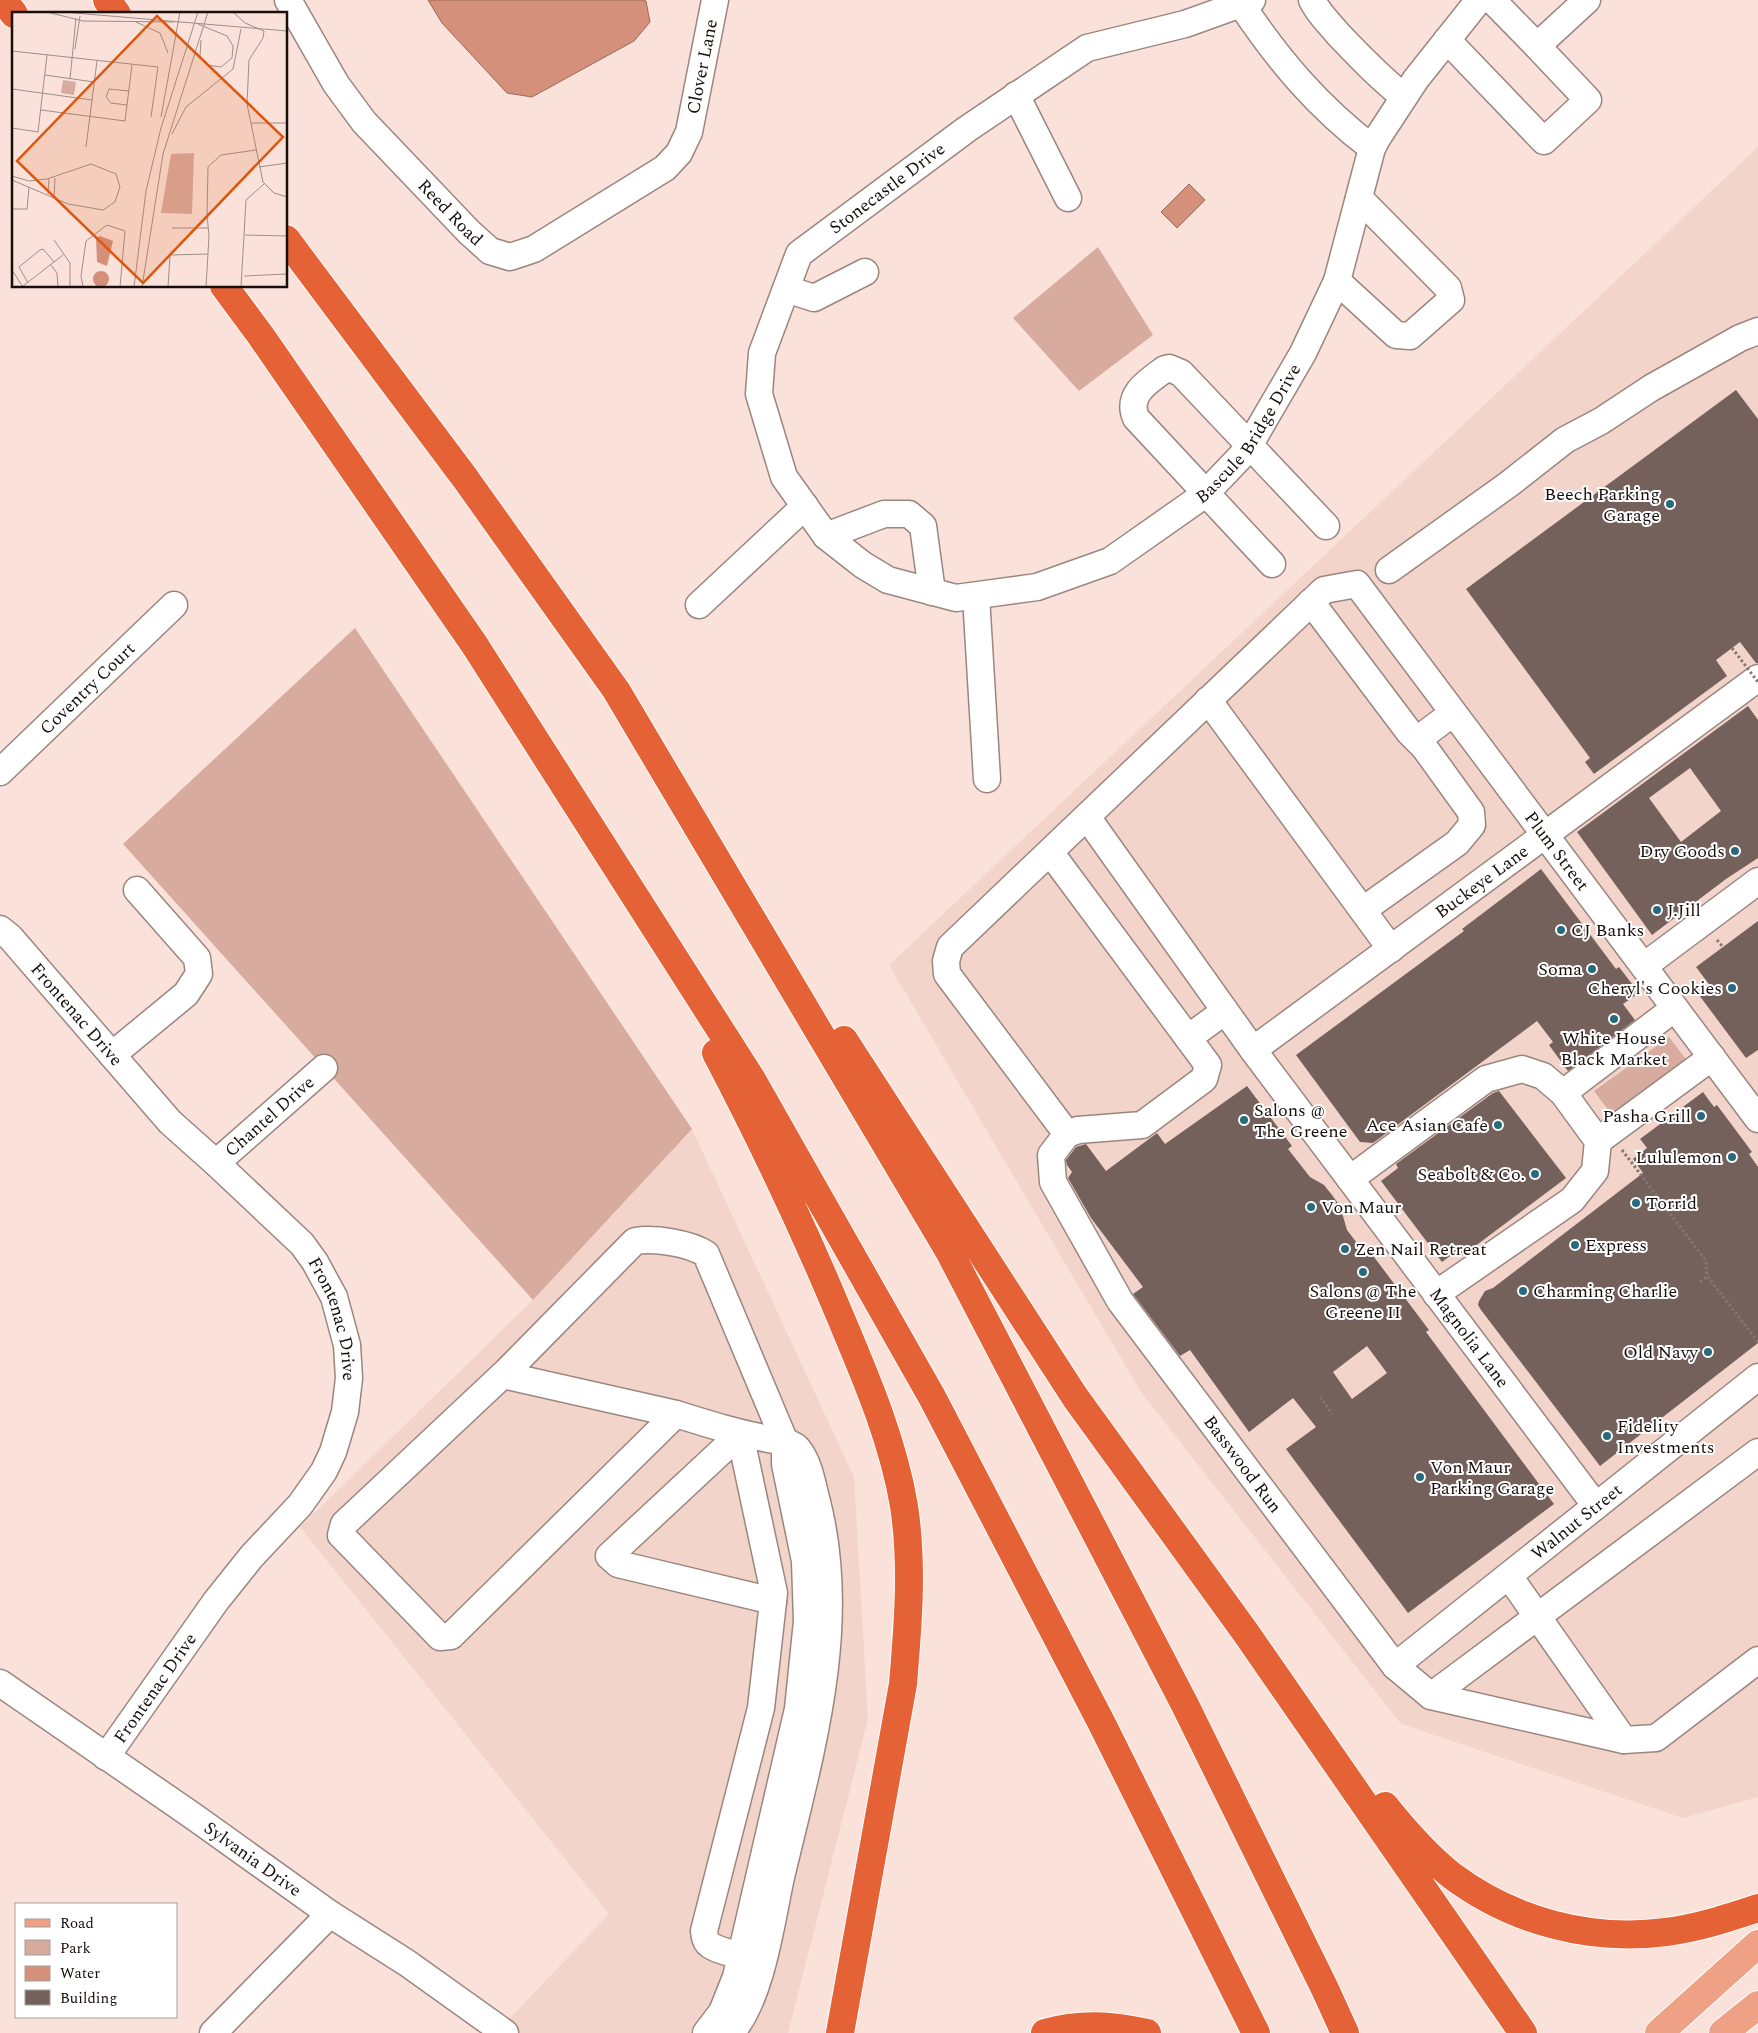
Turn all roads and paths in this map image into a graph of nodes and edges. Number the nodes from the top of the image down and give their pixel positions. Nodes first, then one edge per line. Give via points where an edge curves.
1 (2, 0) edge
2 (107, 0) edge
3 (288, 0) edge
4 (714, 0) edge
5 (1312, 0) edge
6 (1479, 0) edge
7 (1492, 0) edge
8 (1587, 0) edge
9 (1246, 2) edge
10 (12, 12) edge
11 (116, 12) edge
12 (1447, 40) junction
13 (1537, 46) junction
14 (1016, 95) junction
15 (1404, 97) junction
16 (689, 132) joint
17 (1372, 148) junction
18 (1068, 198) dead end
19 (1359, 198) junction
20 (288, 242) edge
21 (865, 272) dead end
22 (1337, 281) junction
23 (225, 288) edge
24 (786, 289) junction
25 (1758, 331) edge
26 (1250, 445) junction
27 (1206, 493) junction
28 (805, 506) junction
29 (1326, 526) dead end
30 (826, 536) junction
31 (1272, 564) dead end
32 (1389, 570) dead end
33 (932, 592) junction
34 (976, 596) junction
35 (1311, 602) junction
36 (174, 605) dead end
37 (698, 605) dead end
38 (1732, 648) dead end
39 (1758, 680) edge
40 (616, 690) junction
41 (1208, 700) junction
42 (1453, 713) junction
43 (1424, 747) junction
44 (0, 772) edge
45 (987, 779) dead end
46 (1087, 816) junction
47 (1545, 835) junction
48 (1050, 852) junction
49 (1758, 881) edge
50 (632, 889) junction
51 (137, 890) dead end
52 (1363, 910) junction
53 (0, 929) edge
54 (1717, 940) dead end
55 (1723, 948) dead end
56 (1391, 949) junction
57 (1644, 966) junction
58 (1675, 1008) junction
59 (1225, 1011) junction
60 (1188, 1038) junction
61 (1253, 1050) junction
62 (112, 1055) junction
63 (1712, 1057) junction
64 (324, 1068) dead end
65 (1563, 1094) junction
66 (1758, 1118) edge
67 (1067, 1134) junction
68 (1604, 1137) junction
69 (216, 1163) junction
70 (1350, 1179) junction
71 (1707, 1276) junction
72 (1700, 1282) dead end
73 (1436, 1294) junction
74 (1758, 1342) edge
75 (502, 1375) junction
76 (1758, 1377) edge
77 (1320, 1397) dead end
78 (676, 1414) junction
79 (1332, 1414) dead end
80 (740, 1434) junction
81 (784, 1442) junction
82 (1758, 1452) edge
83 (1596, 1506) junction
84 (1509, 1576) junction
85 (773, 1601) junction
86 (1538, 1617) junction
87 (1246, 1633) junction
88 (1758, 1660) edge
89 (1395, 1666) junction
90 (0, 1683) edge
91 (1432, 1696) junction
92 (762, 1702) junction
93 (808, 1711) junction
94 (1624, 1740) junction
95 (106, 1757) junction
96 (1758, 1908) edge
97 (330, 1914) junction
98 (1758, 1944) edge
99 (751, 1958) junction
100 (1758, 2005) edge
101 (213, 2033) edge
102 (505, 2033) edge
103 (706, 2033) edge
104 (731, 2033) edge
105 (840, 2033) edge
106 (1045, 2033) edge
107 (1147, 2033) edge
108 (1256, 2033) edge
109 (1345, 2033) edge
110 (1523, 2033) edge
111 (1659, 2033) edge
112 (1723, 2033) edge

1 - 10 highway
2 - 11 highway
3 - 16 street, Reed Road via 336,84 364,122 468,232 490,250 510,257 534,249 665,168 679,153
4 - 16 street, Clover Lane
5 - 15 street via 1316,9 1350,47 1384,82
6 - 12 street, Bascule Bridge Drive
7 - 13 street
8 - 13 street
9 - 14 street, Stonecastle Drive via 1185,24 1087,48
9 - 17 street via 1283,64 1341,124
12 - 13 street via 1544,141 1588,100
12 - 15 street, Bascule Bridge Drive
14 - 18 street
14 - 24 street, Stonecastle Drive via 799,254
15 - 17 street, Bascule Bridge Drive
17 - 19 street, Bascule Bridge Drive
19 - 22 street, Bascule Bridge Drive
19 - 22 street via 1448,288 1451,300 1410,336 1396,335
20 - 40 highway via 465,478
21 - 24 street via 814,298
22 - 26 street, Bascule Bridge Drive via 1303,353
23 - 50 highway via 474,644
24 - 28 street, Stonecastle Drive via 762,353 759,394 784,477
25 - 32 street via 1651,388 1565,440
26 - 27 street, Bascule Bridge Drive
26 - 27 street via 1176,370 1165,369 1135,395 1136,418
26 - 29 street
27 - 31 street
27 - 34 street, Bascule Bridge Drive via 1110,562 1037,588
28 - 30 street, Stonecastle Drive
28 - 37 street
30 - 33 street, Bascule Bridge Drive via 888,580
30 - 33 street via 884,514 909,514 923,526
33 - 34 street, Bascule Bridge Drive via 956,598
34 - 45 street
35 - 41 street
35 - 42 street, Plum Street via 1324,590 1357,584
35 - 43 street via 1409,732
36 - 44 street, Coventry Court
38 - 39 path, bridge
39 - 47 street, Buckeye Lane
40 - 87 highway via 1075,1396
40 - 109 highway via 949,1251 1188,1712
41 - 46 street
41 - 52 street
42 - 43 street via 1422,738
42 - 47 street, Plum Street
43 - 52 street via 1471,812 1472,825 1457,843
46 - 48 street
46 - 59 street, Magnolia Lane
47 - 56 street, Buckeye Lane
47 - 57 street, Plum Street
48 - 60 street
48 - 67 street via 950,948 946,961 947,974
49 - 57 street
50 - 105 highway via 805,1232 871,1388 888,1438 903,1504 909,1576 903,1684
50 - 108 highway via 752,1078 932,1397 1101,1722
51 - 62 street via 197,958 199,974 186,994
52 - 56 street
53 - 62 street, Frontenac Drive
54 - 55 path
56 - 61 street, Buckeye Lane
57 - 58 street, Plum Street
58 - 63 street, Plum Street
58 - 65 street
59 - 60 street
59 - 61 street, Magnolia Lane
60 - 67 street via 1208,1065 1204,1078 1142,1125 1078,1130
61 - 70 street, Magnolia Lane
62 - 69 street, Frontenac Drive via 170,1122
63 - 66 street, Plum Street
63 - 68 street
64 - 69 street, Chantel Drive
65 - 68 street via 1580,1116
65 - 70 street via 1543,1076 1522,1069 1486,1079
67 - 89 street, Basswood Run via 1051,1155 1053,1182 1120,1301
68 - 71 path via 1706,1261
68 - 73 street via 1594,1171 1572,1200
69 - 95 street, Frontenac Drive via 302,1244 326,1280 340,1316 346,1345 349,1378 345,1412 333,1452 313,1489 216,1601
70 - 73 street, Magnolia Lane
71 - 72 path
71 - 74 path
73 - 83 street, Magnolia Lane
75 - 78 street
75 - 78 street via 344,1524 341,1535 440,1636 450,1636
75 - 81 street via 636,1241 648,1239 696,1248 706,1254
76 - 83 street, Walnut Street
77 - 79 path
78 - 80 street
80 - 81 street
80 - 85 street via 774,1593
80 - 85 street via 609,1556 618,1564
81 - 93 street via 797,1447 808,1464 827,1563 829,1622 824,1681
82 - 86 street
83 - 84 street, Walnut Street
84 - 86 street
84 - 89 street, Walnut Street
85 - 92 street
86 - 91 street
86 - 94 street
87 - 96 highway via 1402,1827 1434,1860 1483,1897 1547,1923 1621,1935 1667,1932 1715,1923
87 - 110 highway
88 - 94 street via 1656,1738
89 - 91 street, Basswood Run
90 - 95 street, Sylvania Drive
91 - 94 street
92 - 93 street
92 - 99 street via 704,1931 710,1946
93 - 99 street
95 - 97 street, Sylvania Drive
97 - 101 street
97 - 102 street, Sylvania Drive via 407,1963
98 - 111 main road
99 - 103 street via 736,1977 722,2012
99 - 104 street via 754,1995 740,2023
100 - 112 main road
106 - 107 highway via 1092,2025 1117,2026

